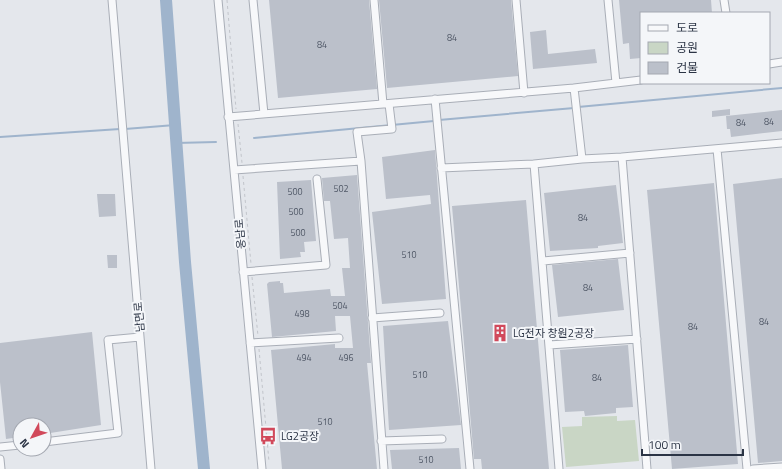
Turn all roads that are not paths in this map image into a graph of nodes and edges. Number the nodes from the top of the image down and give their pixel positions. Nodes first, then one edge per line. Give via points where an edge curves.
1 (112, 0) edge
2 (218, 0) edge
3 (253, 0) edge
4 (374, 0) edge
5 (516, 0) edge
6 (608, 0) edge
7 (724, 0) edge
8 (726, 12) edge
9 (782, 62) edge
10 (770, 64) edge
11 (640, 80) edge
12 (616, 83) junction
13 (574, 88) junction
14 (524, 92) junction
15 (434, 99) junction
16 (386, 104) junction
17 (264, 114) junction
18 (228, 117) junction
19 (782, 143) edge
20 (717, 149) junction
21 (622, 157) junction
22 (582, 159) junction
23 (361, 161) junction
24 (534, 164) junction
25 (441, 168) junction
26 (234, 170) junction
27 (317, 179) dead end
28 (630, 253) junction
29 (543, 261) junction
30 (243, 272) junction
31 (440, 313) dead end
32 (372, 318) junction
33 (140, 337) junction
34 (339, 338) dead end
35 (637, 339) junction
36 (250, 343) junction
37 (549, 345) junction
38 (442, 439) dead end
39 (52, 441) edge
40 (381, 441) junction
41 (12, 446) edge
42 (0, 447) edge
43 (0, 459) edge
44 (782, 467) edge
45 (1, 469) edge
46 (151, 469) edge
47 (262, 469) edge
48 (384, 469) edge
49 (470, 469) edge
50 (559, 469) edge
51 (647, 469) edge
52 (746, 469) edge
53 (753, 469) edge

1 - 33 street, 남면로
2 - 18 street, 웅남로
3 - 17 street
4 - 16 street
5 - 14 street
6 - 12 street
7 - 8 street
9 - 10 street
11 - 12 street
12 - 13 street
13 - 14 street
13 - 22 street
14 - 15 street
15 - 16 street
15 - 25 street
16 - 17 street
16 - 23 street via 392,120 392,129 357,132
17 - 18 street
18 - 26 street, 웅남로
19 - 20 street
20 - 21 street
20 - 52 street
21 - 22 street
21 - 28 street
22 - 24 street
23 - 26 street
23 - 32 street
24 - 25 street
24 - 29 street
25 - 49 street
26 - 30 street, 웅남로
27 - 30 street via 326,265
28 - 29 street
28 - 35 street
29 - 37 street
30 - 36 street, 웅남로
31 - 32 street
32 - 40 street
33 - 39 street via 108,340 118,432
33 - 46 street, 남면로
34 - 36 street
35 - 37 street
35 - 51 street
36 - 47 street, 웅남로
37 - 50 street
38 - 40 street
40 - 48 street
41 - 42 street
43 - 45 street
44 - 53 street

